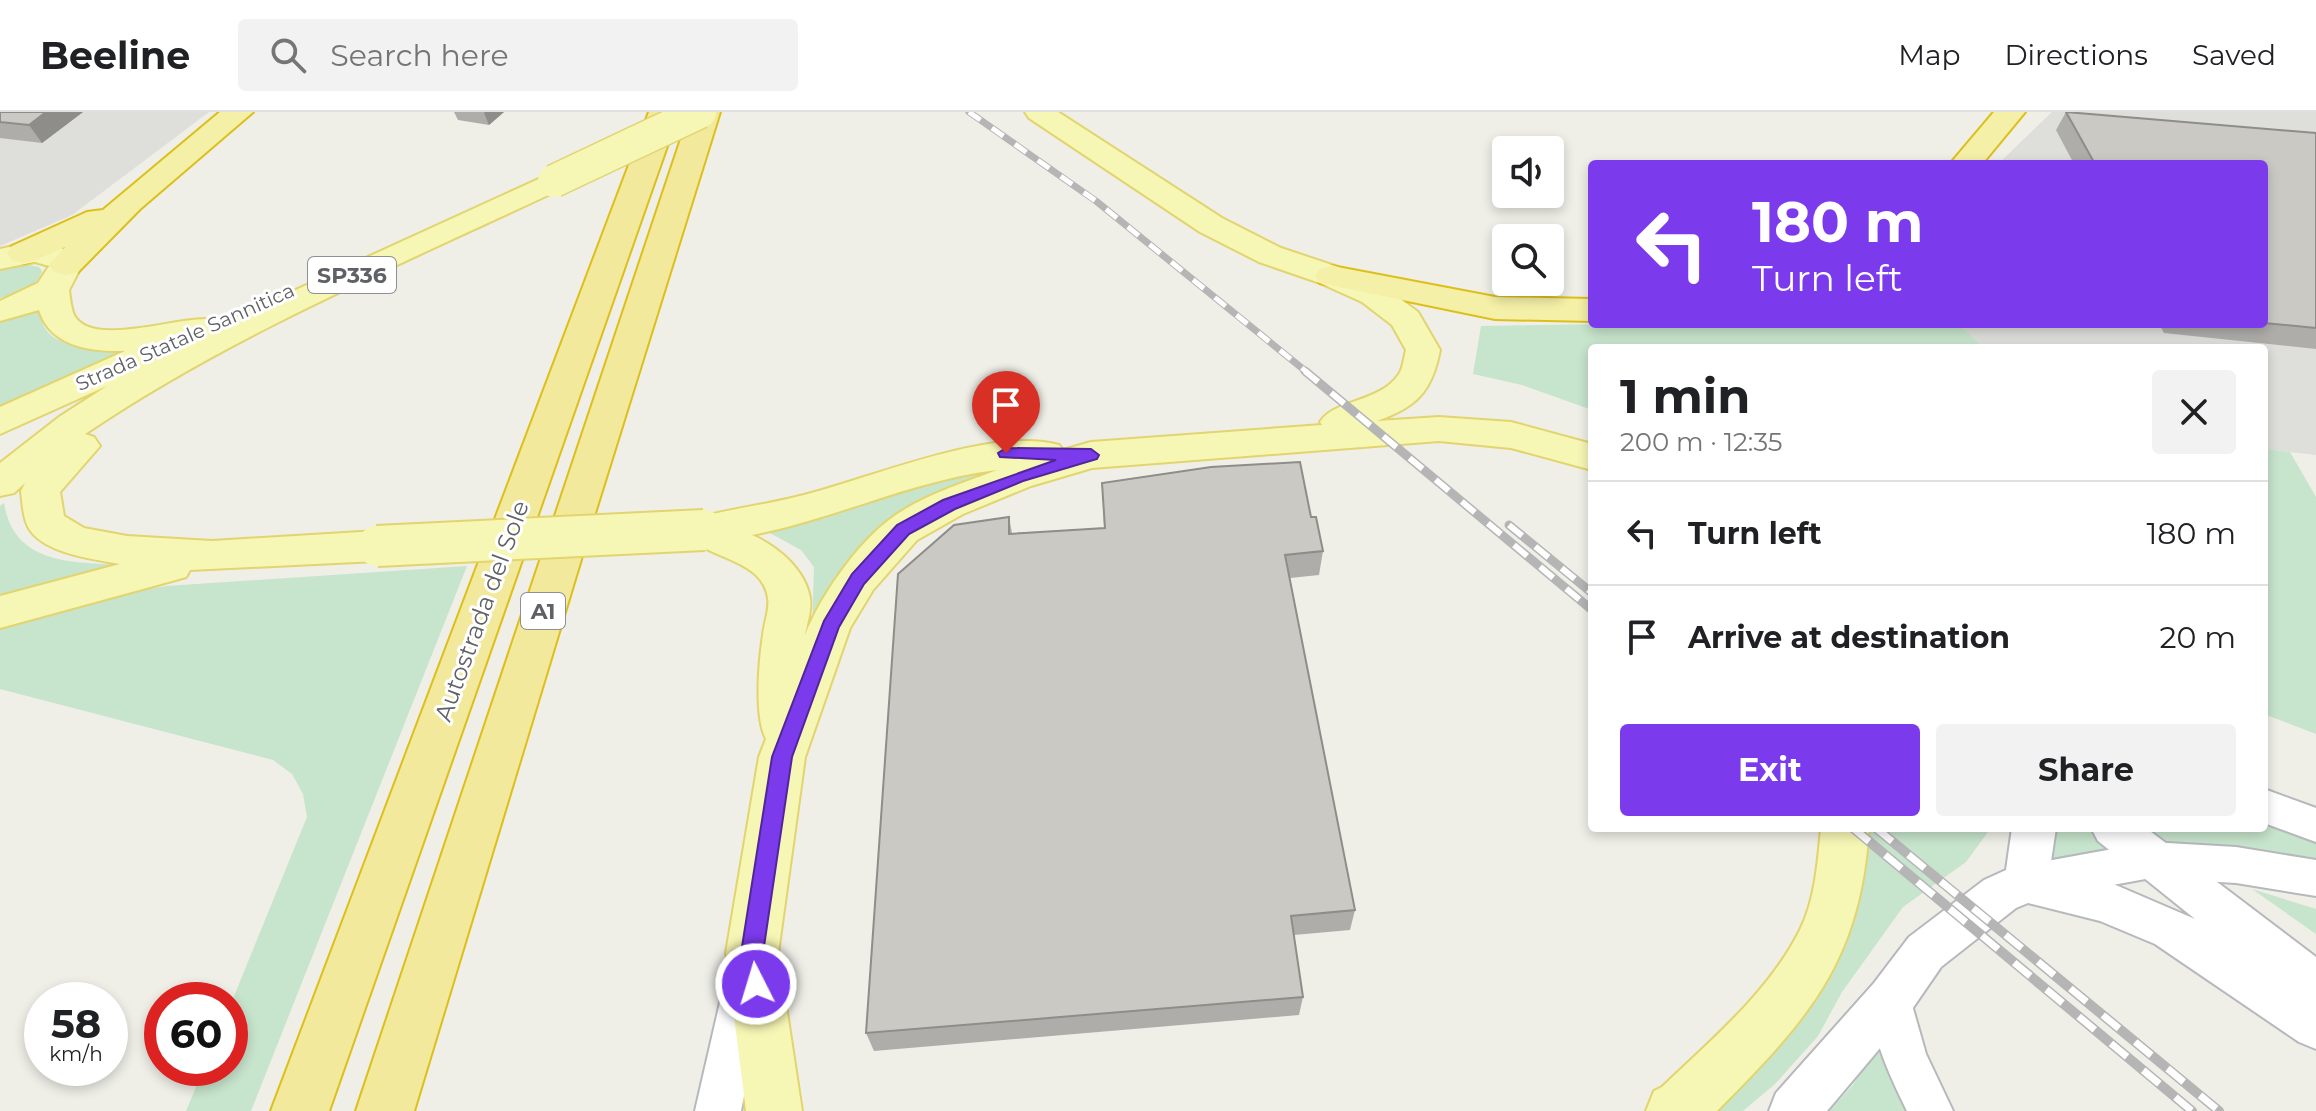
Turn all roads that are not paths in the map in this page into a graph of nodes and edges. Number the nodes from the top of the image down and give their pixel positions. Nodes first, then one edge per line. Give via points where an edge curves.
1 (238, 112) edge
2 (664, 112) edge
3 (675, 112) edge
4 (703, 112) edge
5 (1039, 112) edge
6 (2010, 112) edge
7 (1968, 160) edge
8 (560, 172) junction
9 (129, 202) junction
10 (12, 256) edge
11 (1332, 276) junction
12 (59, 277) junction
13 (1588, 310) edge
14 (0, 311) edge
15 (204, 328) junction
16 (155, 376) junction
17 (0, 422) edge
18 (1231, 444) junction
19 (1091, 455) junction
20 (1588, 456) edge
21 (0, 483) edge
22 (704, 530) junction
23 (212, 556) junction
24 (0, 612) edge
25 (782, 757) junction
26 (2268, 807) edge
27 (2316, 825) edge
28 (1845, 832) edge
29 (2033, 832) edge
30 (2118, 832) edge
31 (2151, 860) junction
32 (2316, 878) edge
33 (2026, 882) junction
34 (752, 953) junction
35 (2316, 986) edge
36 (1891, 999) junction
37 (2316, 1025) edge
38 (300, 1111) edge
39 (385, 1111) edge
40 (718, 1111) edge
41 (774, 1111) edge
42 (1674, 1111) edge
43 (1794, 1111) edge
44 (1930, 1111) edge

1 - 9 highway
2 - 38 highway, Autostrada del Sole / A1
3 - 8 main road, Strada Statale Sannitica / SP336
4 - 8 main road, Strada Statale Sannitica / SP336, bridge
4 - 39 highway, A1
5 - 11 main road via 1211,225 1270,255
6 - 7 highway
8 - 15 main road, Strada Statale Sannitica / SP336
8 - 16 main road, Strada Statale Sannitica / SP336 via 236,330
9 - 10 highway
9 - 12 highway
10 - 12 main road via 53,254
11 - 13 highway via 1495,308
11 - 18 main road via 1374,295 1406,319 1423,350 1417,378 1388,404 1329,425
12 - 14 main road via 24,304
12 - 15 main road via 56,311 63,324 80,335 141,339
15 - 17 main road, Strada Statale Sannitica / SP336
16 - 21 main road, Strada Statale Sannitica / SP336 via 101,406
16 - 23 main road, Strada Statale Sannitica / SP336 via 57,468 40,491 46,523 74,541 127,551
18 - 19 main road, Strada Statale Sannitica
18 - 20 main road, Strada Statale Sannitica via 1439,429 1511,435
19 - 22 main road via 1006,453 941,465 809,508
19 - 25 main road, Strada Statale Sannitica via 949,504 903,530 858,579 830,626
22 - 23 main road, Strada Statale Sannitica / SP336, bridge
22 - 25 main road, Strada Statale Sannitica via 753,552 778,574 789,598 783,642
23 - 24 main road, Strada Statale Sannitica / SP336
25 - 34 main road, Strada Statale Sannitica
26 - 27 street
28 - 42 main road via 1841,879 1819,947 1771,1015
29 - 33 main road
30 - 31 main road
31 - 32 street via 2236,865
31 - 33 street
31 - 35 main road
33 - 36 main road via 2000,894 1925,952
33 - 37 main road via 2104,901 2171,929
34 - 40 street
34 - 41 main road, Strada Statale Sannitica
36 - 43 main road
36 - 44 street via 1905,1059

